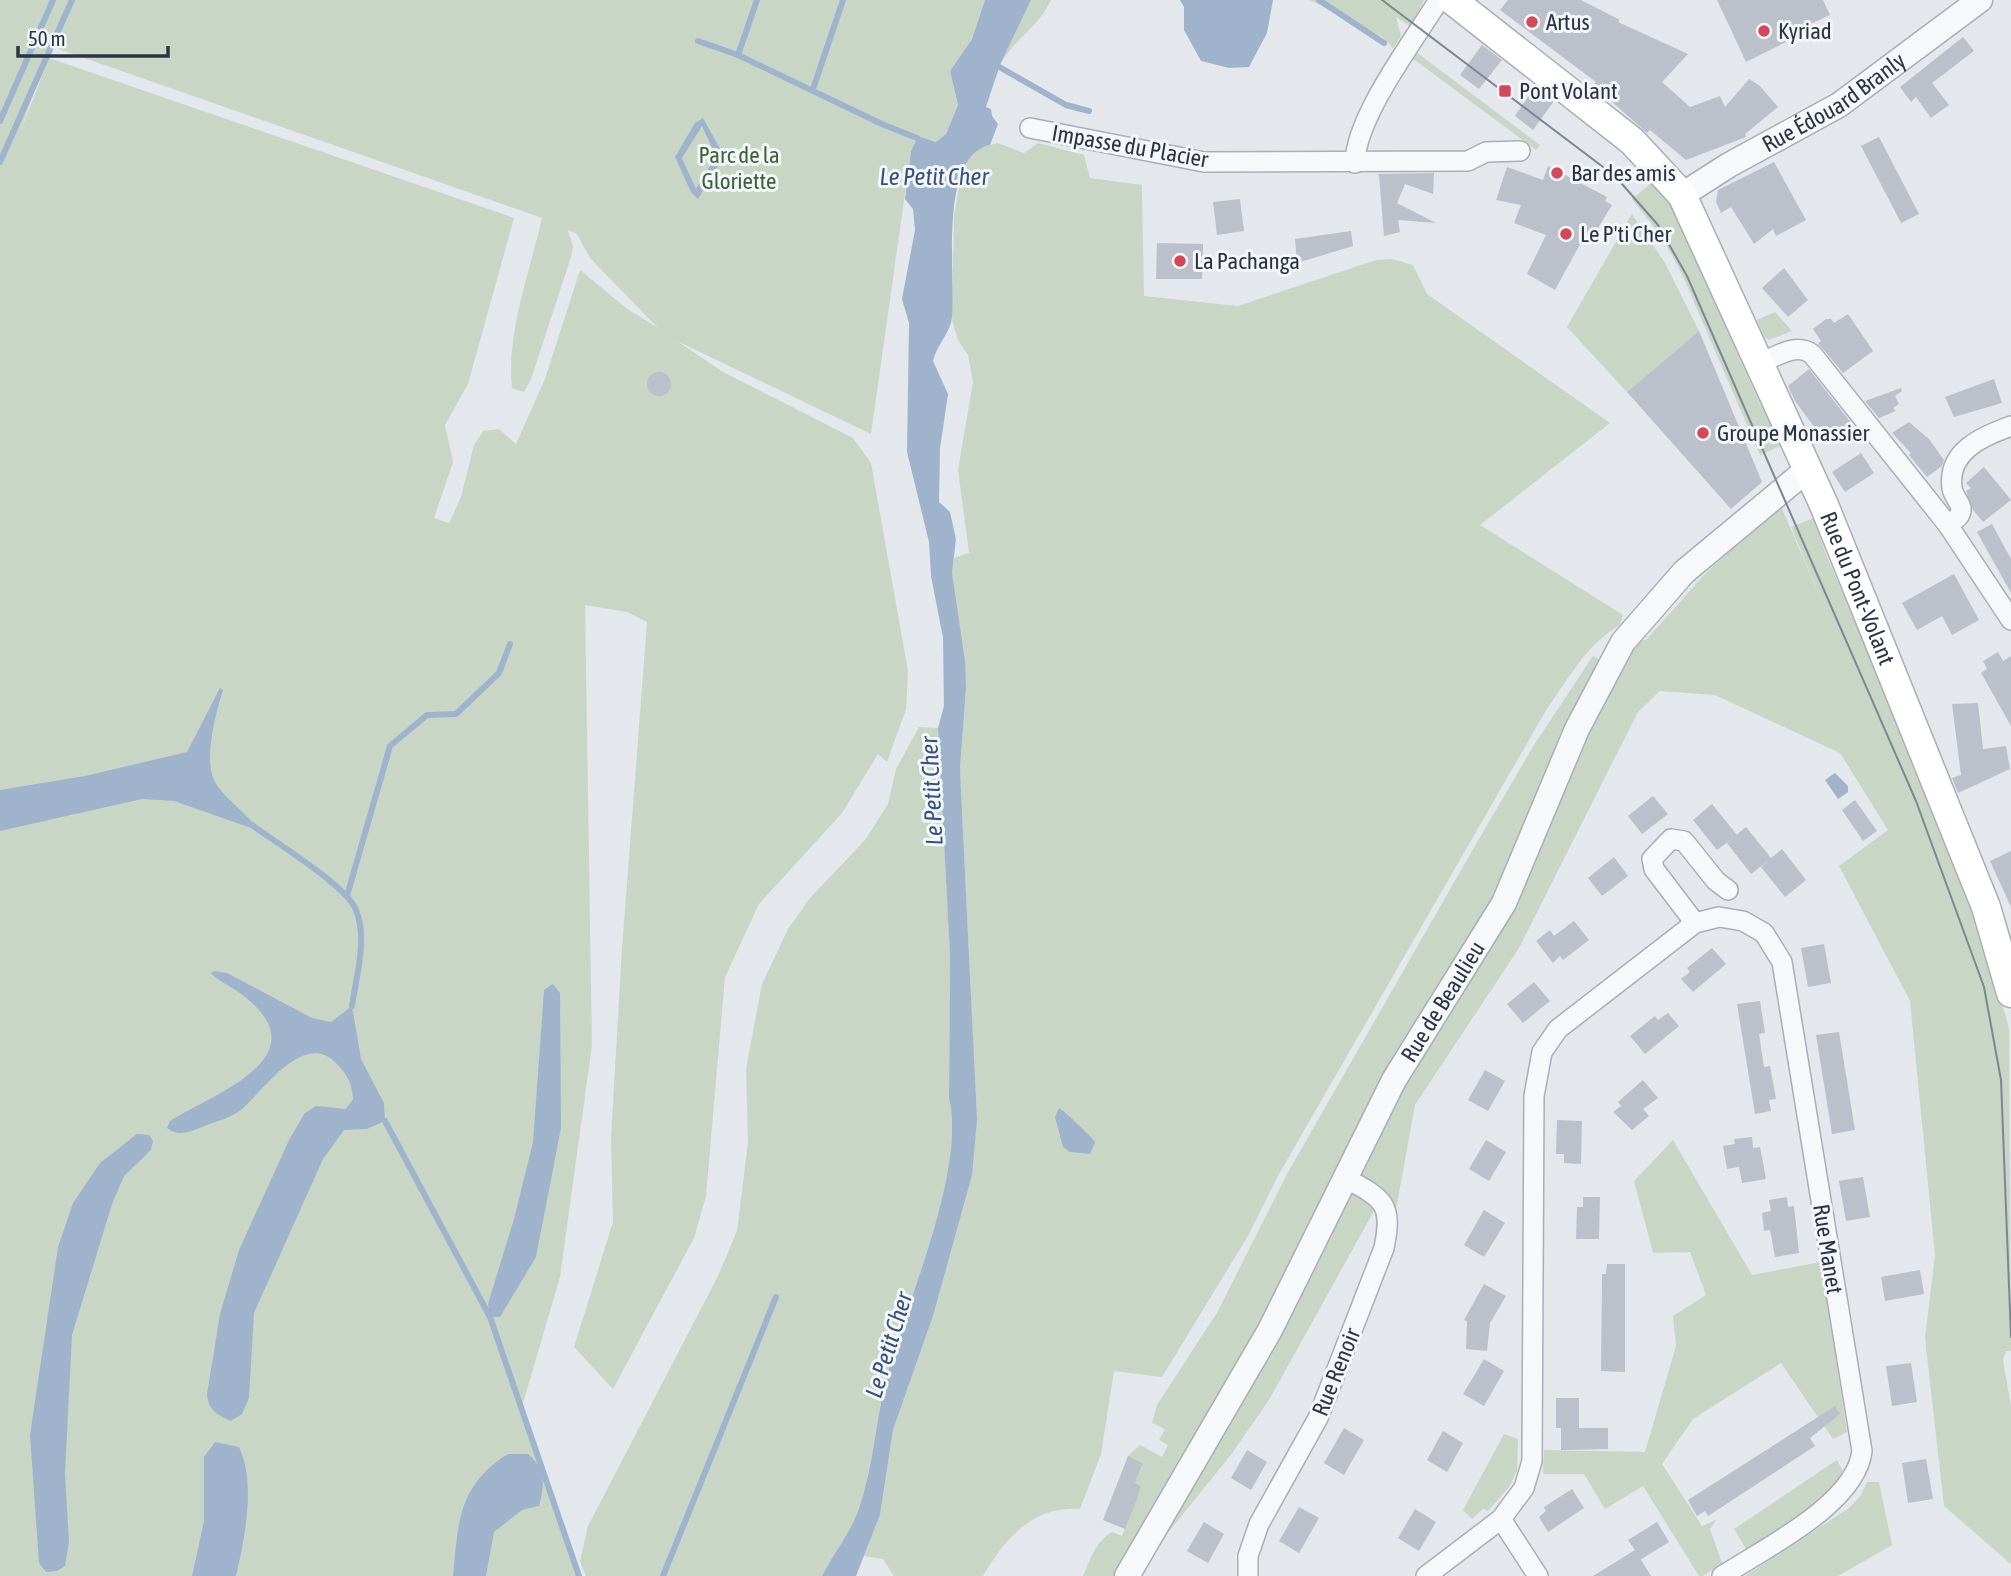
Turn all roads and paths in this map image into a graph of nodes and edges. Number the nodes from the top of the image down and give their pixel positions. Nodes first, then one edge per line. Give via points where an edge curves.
1 (1439, 0) edge
2 (1452, 0) edge
3 (1980, 0) edge
4 (1030, 128) dead end
5 (1520, 151) dead end
6 (1355, 163) junction
7 (1682, 195) junction
8 (1759, 364) junction
9 (2011, 426) edge
10 (1808, 469) junction
11 (1948, 525) junction
12 (2011, 620) edge
13 (1728, 890) dead end
14 (1695, 923) junction
15 (2011, 993) edge
16 (1346, 1179) junction
17 (1501, 1519) junction
18 (1127, 1576) edge
19 (1248, 1576) edge
20 (1426, 1576) edge
21 (1538, 1576) edge
22 (1723, 1576) edge

1 - 6 street via 1393,72 1355,146
2 - 7 main road, Rue du Pont-Volant via 1632,141
3 - 7 street, Rue Édouard Branly via 1839,105
4 - 6 street, Impasse du Placier via 1204,162
5 - 6 street, Impasse du Placier via 1486,152 1468,160
7 - 8 main road, Rue du Pont-Volant
8 - 10 main road, Rue du Pont-Volant
8 - 11 street via 1794,349 1812,354
9 - 11 street via 1974,441 1959,457 1952,488 1961,508
10 - 15 main road, Rue du Pont-Volant via 1986,906
10 - 16 street, Rue de Beaulieu via 1684,572 1623,642 1577,729 1504,903 1394,1080
11 - 12 street
13 - 14 street via 1684,841 1671,839 1654,854 1654,869
14 - 17 street via 1558,1028 1538,1065 1534,1096 1532,1461 1524,1488
14 - 22 street, Rue Manet via 1719,917 1743,921 1772,942 1782,962 1862,1451 1855,1478 1836,1500
16 - 18 street, Rue de Beaulieu via 1270,1330
16 - 19 street, Rue Renoir via 1385,1206 1389,1224 1384,1248 1318,1418 1259,1524 1250,1549
17 - 20 street
17 - 21 street

